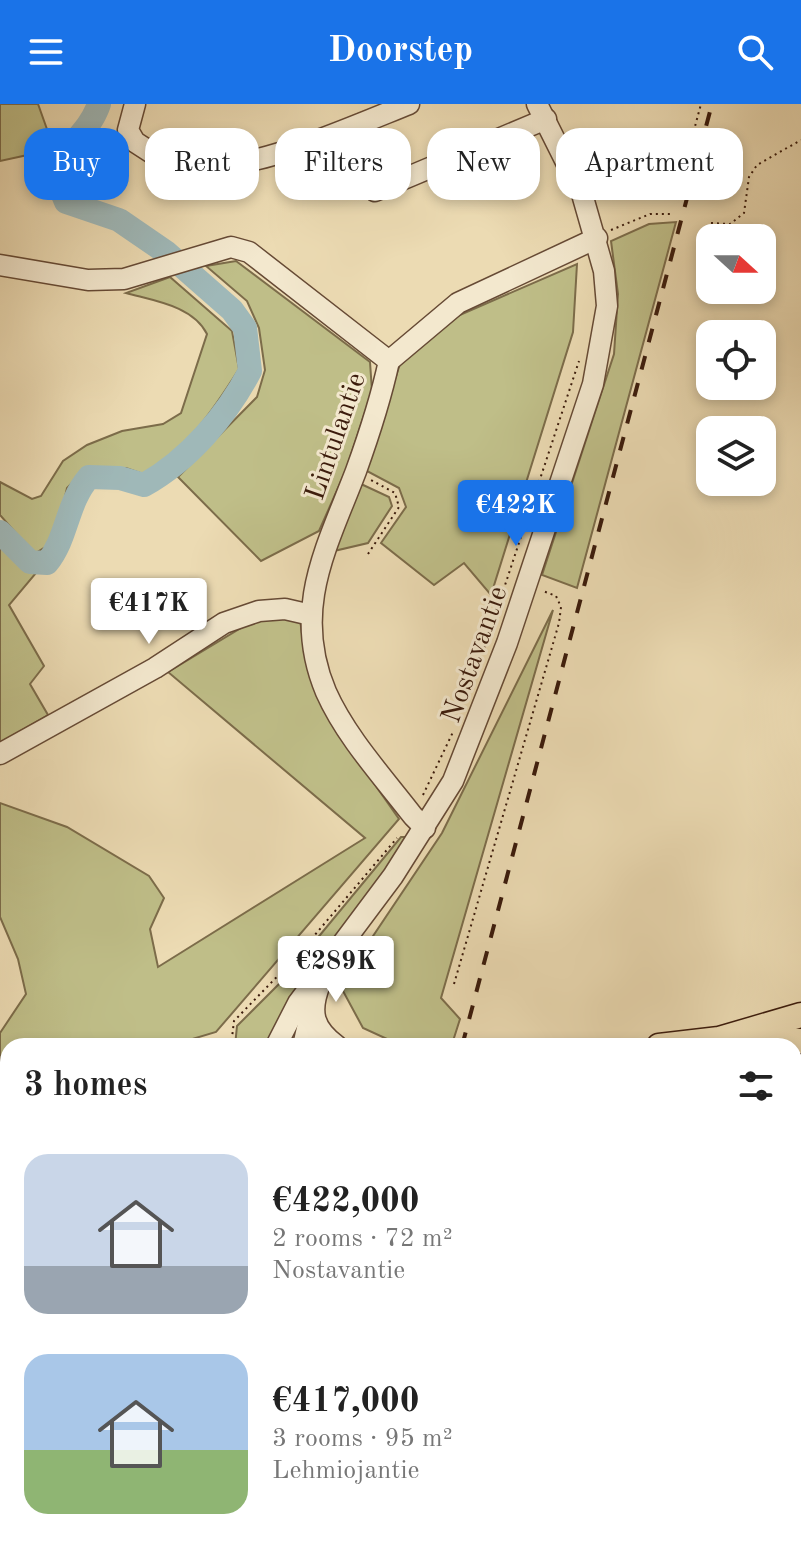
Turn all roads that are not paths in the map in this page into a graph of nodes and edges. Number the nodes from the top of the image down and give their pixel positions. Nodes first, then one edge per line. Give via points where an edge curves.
1 (135, 104) edge
2 (409, 104) edge
3 (542, 112) edge
4 (411, 174) edge
5 (597, 238) junction
6 (0, 265) edge
7 (389, 361) junction
8 (311, 615) junction
9 (0, 754) edge
10 (419, 822) junction
11 (328, 966) junction
12 (312, 1006) junction
13 (801, 1015) edge
14 (280, 1038) edge
15 (305, 1038) edge
16 (327, 1038) edge
17 (722, 1038) edge

1 - 2 street via 128,130 135,142 152,153 175,150 210,162 244,162
3 - 4 street
3 - 5 street, Nostavantie
5 - 7 street via 458,303
5 - 10 street, Nostavantie via 607,306 602,346 475,731 453,781
6 - 7 street, Lintulantie via 88,280 124,279 231,247 249,252
7 - 8 street, Lintulantie via 356,472 324,545
8 - 9 street via 259,611 224,623 155,668
8 - 10 street, Lintulantie via 313,652 340,719
10 - 11 street, Nostavantie
11 - 12 street, Nostavantie
11 - 14 street, Nostavantie via 298,1003
12 - 15 street, Nostavantie
12 - 16 street via 319,1032
13 - 17 main road

